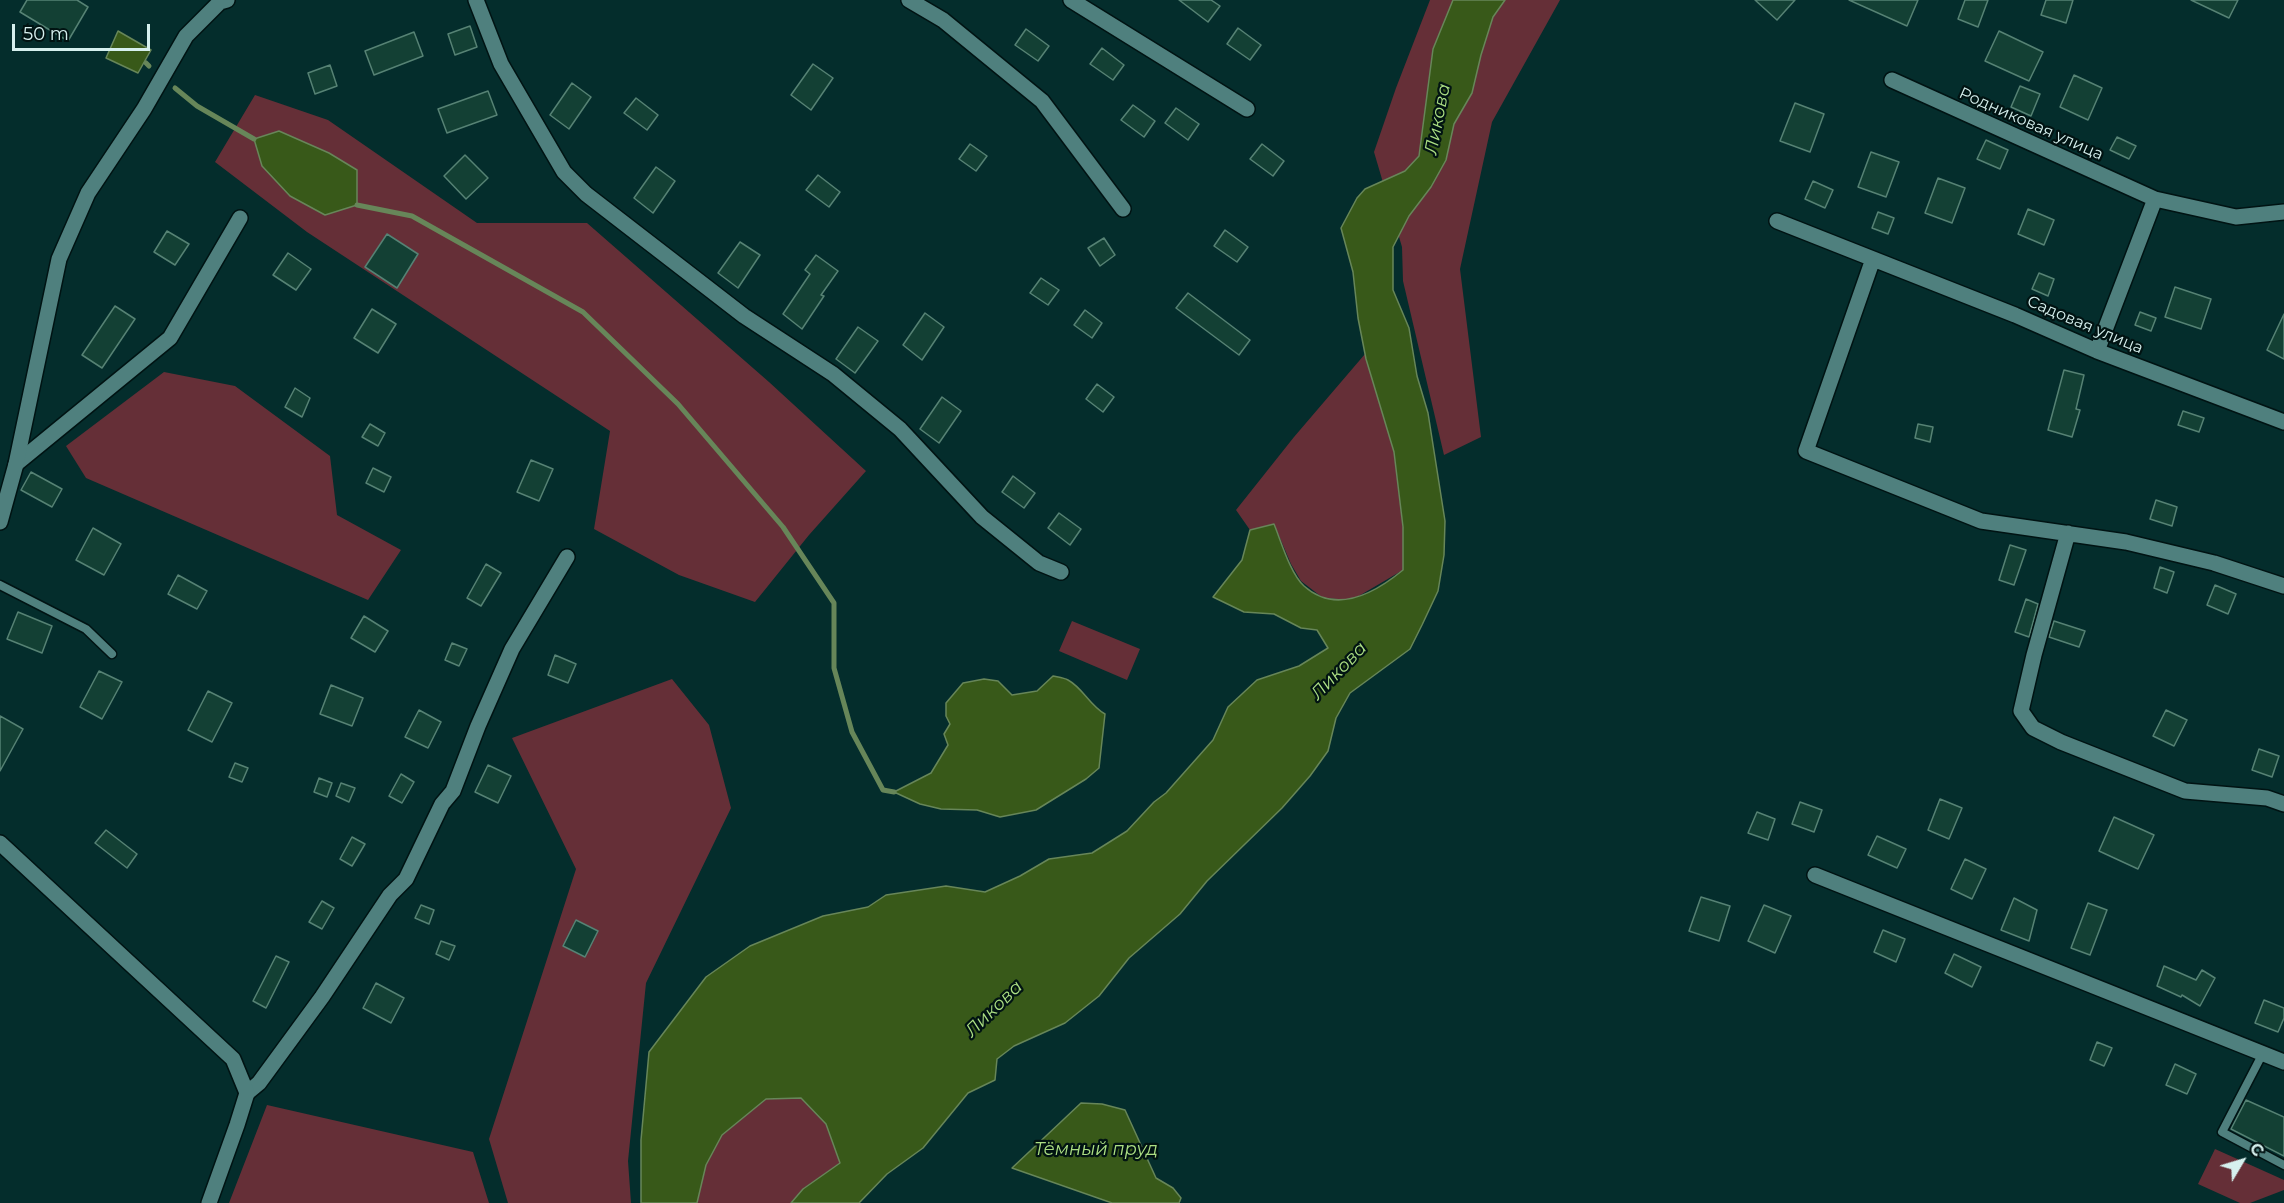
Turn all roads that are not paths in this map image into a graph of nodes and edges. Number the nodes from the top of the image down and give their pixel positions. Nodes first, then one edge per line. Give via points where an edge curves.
1 (226, 0) edge
2 (476, 0) edge
3 (909, 0) edge
4 (1071, 0) edge
5 (1892, 80) dead end
6 (1247, 109) dead end
7 (2155, 199) junction
8 (1123, 209) dead end
9 (2284, 212) edge
10 (240, 218) dead end
11 (1778, 220) dead end
12 (1873, 259) junction
13 (2097, 351) junction
14 (2284, 422) edge
15 (16, 464) junction
16 (0, 522) edge
17 (2068, 533) junction
18 (567, 557) dead end
19 (1061, 572) dead end
20 (0, 585) edge
21 (2284, 586) edge
22 (112, 654) dead end
23 (2284, 804) edge
24 (0, 843) edge
25 (1815, 875) dead end
26 (2263, 1053) junction
27 (2284, 1062) edge
28 (247, 1093) junction
29 (2284, 1165) edge
30 (208, 1203) edge

1 - 15 street via 186,36 144,109 88,193 59,259
2 - 19 street via 501,64 564,172 586,194 744,316 833,374 900,429 982,517 1039,563
3 - 8 street via 943,20 1042,101
4 - 6 street
5 - 7 street, Родниковая улица
7 - 9 street, Родниковая улица via 2236,217
7 - 13 street
10 - 15 street via 170,339
11 - 12 street, Садовая улица
12 - 13 street, Садовая улица
12 - 17 street via 1806,451 1981,521
13 - 14 street, Садовая улица
15 - 16 street
17 - 21 street via 2214,563
17 - 23 street via 2021,711 2033,728 2186,791 2267,798
18 - 28 street via 512,649 453,791 442,804 406,879 390,895 260,1083
20 - 22 lane via 86,629
24 - 28 street via 233,1059
25 - 26 street
26 - 27 street
26 - 29 lane via 2222,1132
28 - 30 street

